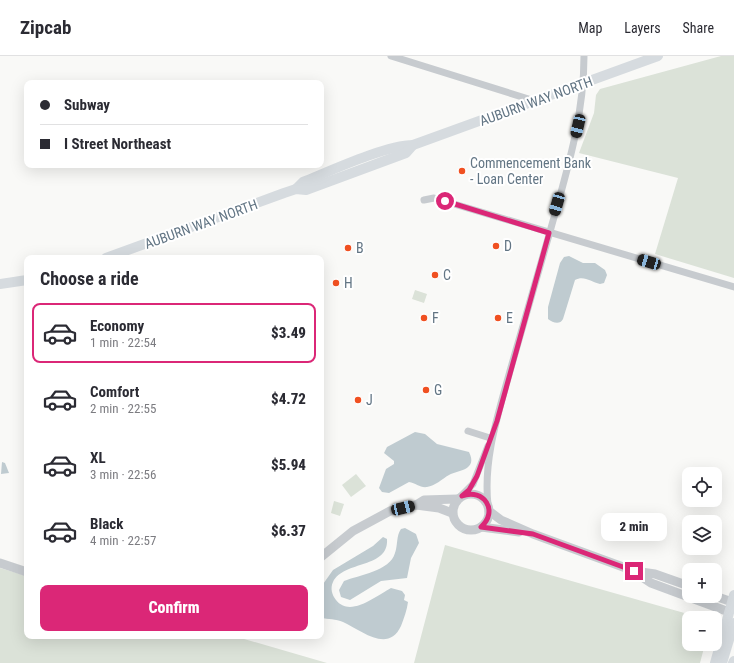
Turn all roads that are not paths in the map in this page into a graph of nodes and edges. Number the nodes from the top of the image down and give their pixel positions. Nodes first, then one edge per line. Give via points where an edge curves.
1 (391, 56) edge
2 (584, 56) edge
3 (658, 56) edge
4 (584, 84) junction
5 (535, 101) junction
6 (413, 145) junction
7 (298, 189) junction
8 (424, 200) dead end
9 (549, 233) junction
10 (114, 255) edge
11 (24, 280) edge
12 (0, 284) edge
13 (734, 288) edge
14 (497, 421) junction
15 (468, 431) dead end
16 (490, 438) junction
17 (459, 497) junction
18 (416, 505) junction
19 (488, 508) junction
20 (452, 513) junction
21 (481, 527) junction
22 (533, 534) junction
23 (324, 555) edge
24 (0, 563) edge
25 (24, 571) edge
26 (634, 571) junction
27 (682, 584) edge
28 (722, 600) edge
29 (733, 605) edge
30 (734, 623) edge
31 (715, 663) edge
32 (722, 663) edge

1 - 5 street
2 - 4 street
3 - 4 main road, AUBURN WAY NORTH
4 - 5 main road, AUBURN WAY NORTH
4 - 9 street via 570,162
5 - 6 main road, AUBURN WAY NORTH
6 - 7 main road, AUBURN WAY NORTH via 403,145 329,171 303,182
6 - 7 main road, AUBURN WAY NORTH via 406,154 306,190
7 - 10 main road, AUBURN WAY NORTH
8 - 9 street via 434,198
9 - 13 street
9 - 14 street
11 - 12 main road
14 - 16 street
14 - 19 street via 487,468
15 - 16 street
16 - 17 street via 473,484
17 - 18 street via 424,500
17 - 19 street via 474,493 480,496
17 - 20 street
18 - 20 street via 439,508
18 - 23 street via 390,511 359,528
19 - 21 street via 486,523
19 - 22 street via 501,520
20 - 21 street via 455,521 463,529 475,530
21 - 22 street
22 - 26 street
24 - 25 street
26 - 27 street via 655,574
26 - 29 street via 651,583
28 - 29 street
29 - 31 main road
30 - 32 main road

